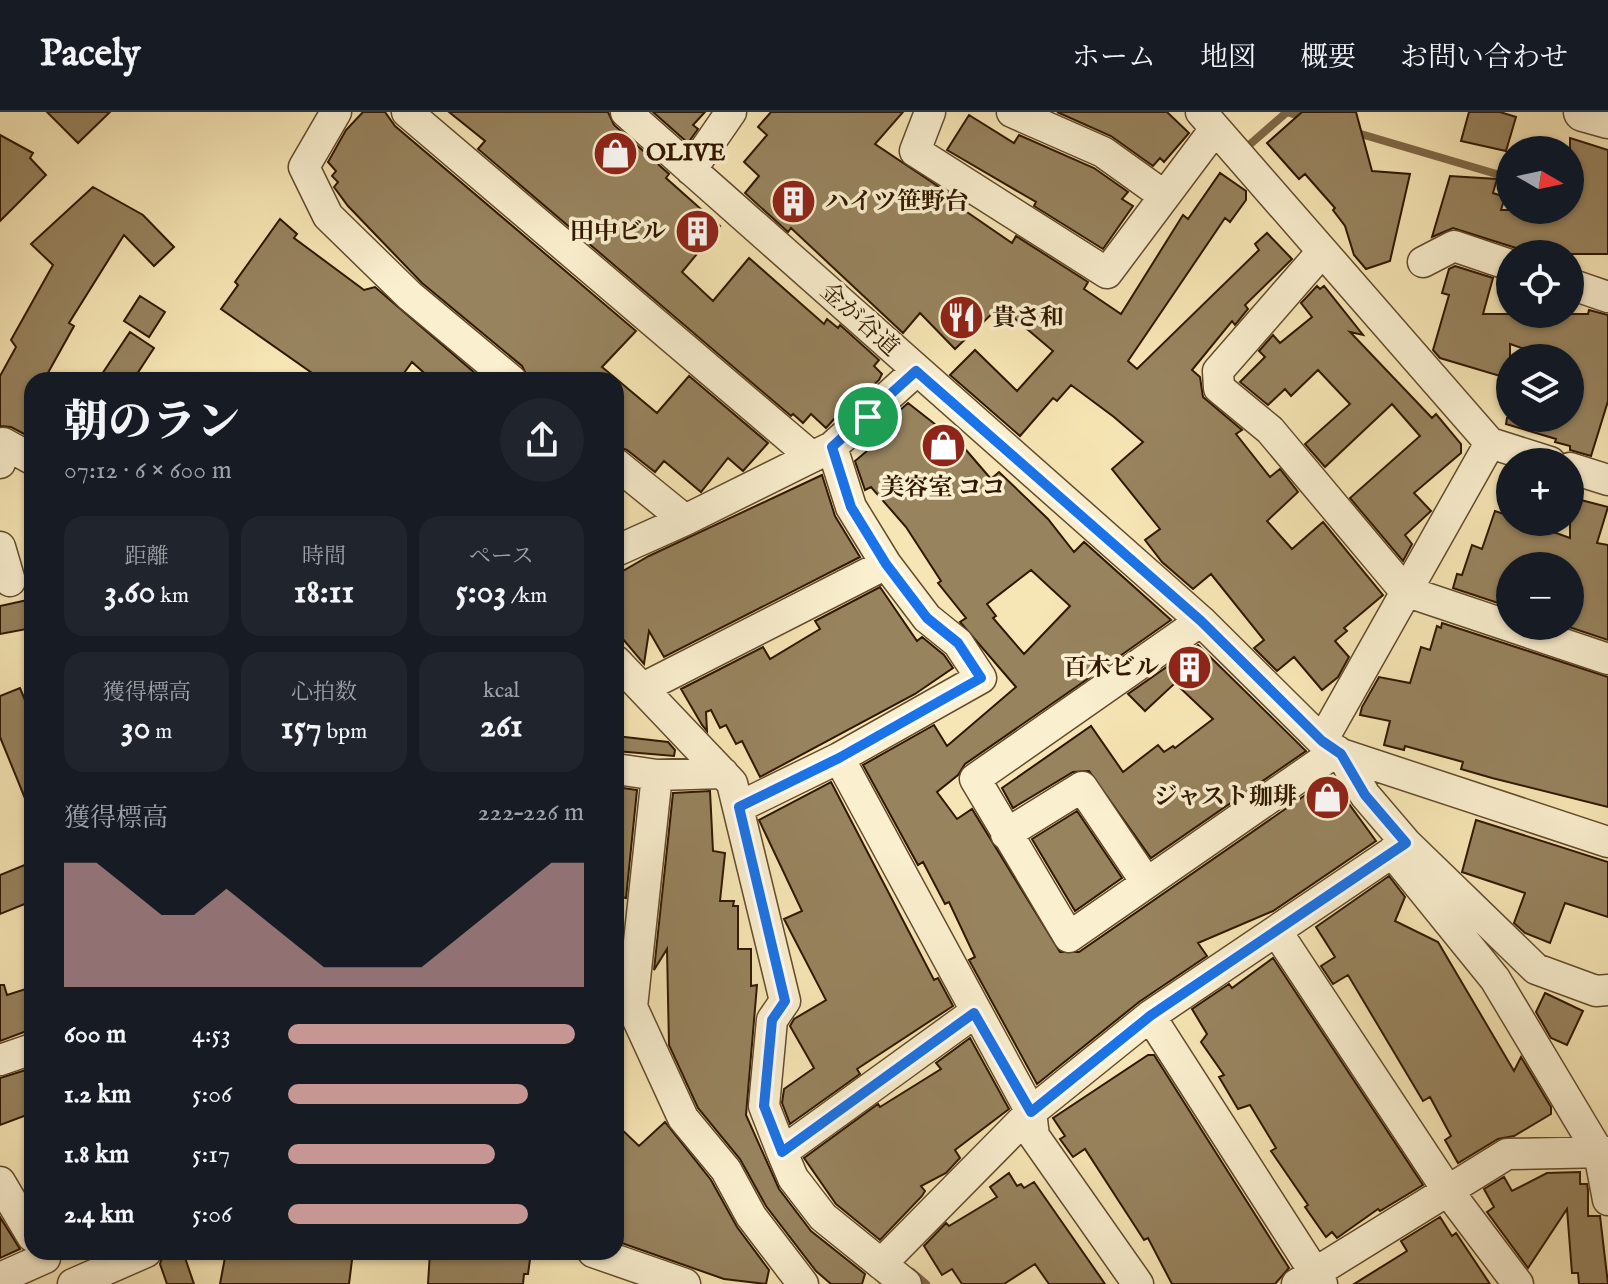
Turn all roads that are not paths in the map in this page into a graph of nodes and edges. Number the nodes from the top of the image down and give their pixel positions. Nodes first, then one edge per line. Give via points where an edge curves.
1 (336, 112) edge
2 (407, 112) edge
3 (626, 112) edge
4 (731, 112) edge
5 (930, 112) edge
6 (1012, 112) edge
7 (1583, 112) edge
8 (1608, 119) edge
9 (1208, 120) edge
10 (691, 170) junction
11 (1163, 195) junction
12 (1321, 253) junction
13 (1496, 260) edge
14 (1423, 262) dead end
15 (1584, 289) edge
16 (1608, 297) edge
17 (916, 371) junction
18 (499, 372) edge
19 (1490, 443) junction
20 (1506, 448) edge
21 (822, 452) junction
22 (24, 455) edge
23 (0, 463) edge
24 (624, 470) edge
25 (1584, 472) edge
26 (1608, 480) edge
27 (685, 520) junction
28 (0, 547) edge
29 (624, 547) edge
30 (886, 564) junction
31 (14, 580) edge
32 (1405, 591) junction
33 (1201, 621) junction
34 (1608, 659) edge
35 (624, 669) edge
36 (643, 688) junction
37 (1333, 749) junction
38 (839, 758) junction
39 (624, 770) edge
40 (723, 773) junction
41 (657, 775) junction
42 (739, 807) junction
43 (1006, 834) junction
44 (1608, 842) edge
45 (1399, 848) junction
46 (1146, 882) junction
47 (627, 926) edge
48 (1277, 932) junction
49 (1608, 990) edge
50 (624, 1002) edge
51 (974, 1013) junction
52 (1150, 1016) junction
53 (24, 1052) edge
54 (0, 1060) edge
55 (1031, 1112) junction
56 (782, 1152) junction
57 (1604, 1153) edge
58 (0, 1182) edge
59 (1448, 1191) junction
60 (1608, 1200) edge
61 (24, 1222) edge
62 (24, 1260) edge
63 (47, 1260) edge
64 (128, 1260) edge
65 (616, 1260) edge
66 (881, 1264) junction
67 (0, 1278) edge
68 (1310, 1280) edge
69 (61, 1284) edge
70 (73, 1284) edge
71 (685, 1284) edge
72 (803, 1284) edge
73 (906, 1284) edge
74 (1138, 1284) edge
75 (1518, 1284) edge

1 - 18 street via 304,167 328,216
2 - 21 street
3 - 10 street, 金が谷道
4 - 10 street
5 - 11 street via 915,151 1107,273
6 - 11 street via 1103,152
7 - 8 street
9 - 11 street
9 - 12 street
10 - 17 street, 金が谷道
12 - 19 street
12 - 32 street via 1218,371 1219,388 1270,430
13 - 14 street via 1454,246
15 - 16 street
17 - 21 street
17 - 33 street, 金が谷道
19 - 20 street
19 - 32 street
21 - 27 street
21 - 30 street
22 - 23 street via 3,443
24 - 27 street
25 - 26 street
27 - 29 street
28 - 31 street
30 - 36 street
30 - 38 street via 927,618 958,643 981,678
32 - 34 street
32 - 37 street
33 - 37 street, 金が谷道
33 - 43 street via 975,779
35 - 36 street
36 - 40 street
37 - 44 street
37 - 45 street
37 - 46 street
38 - 42 street
38 - 51 street
39 - 41 street
40 - 41 street
40 - 42 street
41 - 47 street
42 - 56 street via 785,1001 772,1020 764,1106
43 - 46 street via 1082,787
43 - 46 street via 1069,937
45 - 48 street
45 - 49 street via 1536,969 1596,991
45 - 57 street via 1495,979
47 - 50 street
48 - 52 street
48 - 59 street
50 - 72 street via 683,1118 726,1170 751,1216
51 - 55 street
51 - 56 street
52 - 55 street
52 - 68 street
53 - 54 street
55 - 66 street
55 - 74 street via 1034,1136
56 - 66 street via 793,1178 823,1217
57 - 59 street via 1507,1154
57 - 60 street
58 - 61 street
59 - 68 street
59 - 75 street
62 - 67 street
63 - 69 street
64 - 70 street
65 - 71 street
66 - 73 street

